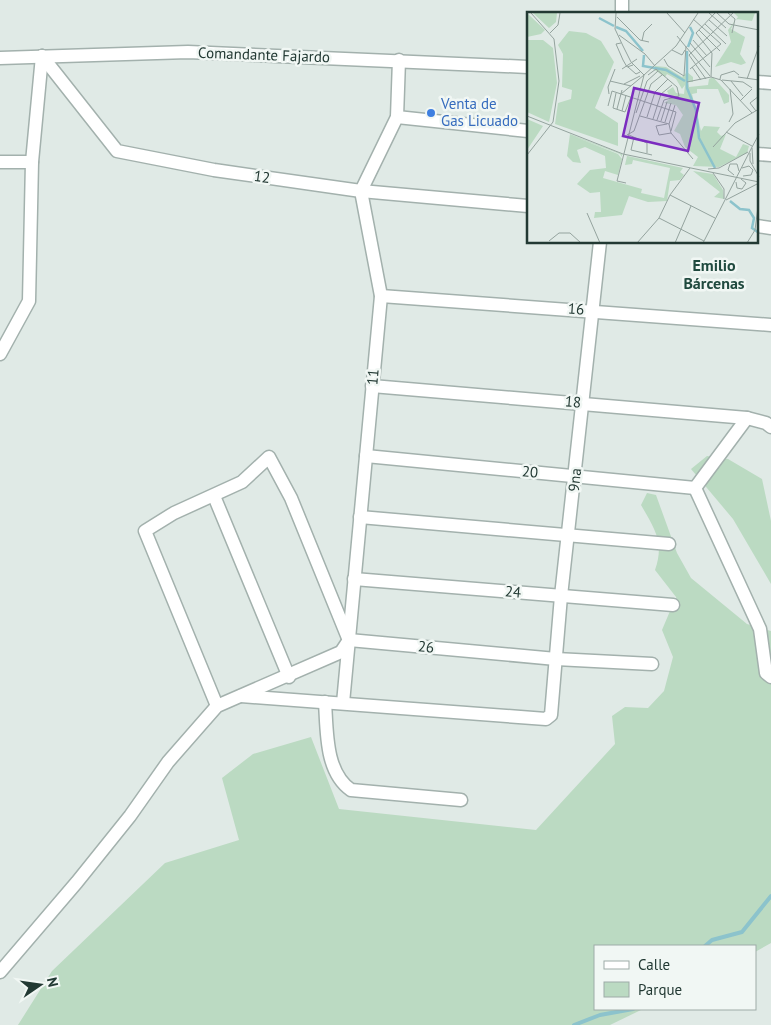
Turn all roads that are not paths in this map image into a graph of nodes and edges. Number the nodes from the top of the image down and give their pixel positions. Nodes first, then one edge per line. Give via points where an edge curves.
1 (42, 56) junction
2 (0, 58) edge
3 (399, 60) junction
4 (527, 67) edge
5 (758, 82) edge
6 (771, 83) edge
7 (397, 117) junction
8 (527, 131) edge
9 (758, 154) edge
10 (771, 155) edge
11 (0, 162) edge
12 (32, 162) junction
13 (361, 192) junction
14 (527, 206) edge
15 (758, 226) edge
16 (771, 228) edge
17 (600, 244) edge
18 (381, 296) junction
19 (593, 310) junction
20 (771, 325) edge
21 (0, 354) edge
22 (372, 386) junction
23 (583, 403) junction
24 (747, 418) junction
25 (771, 426) edge
26 (366, 456) junction
27 (576, 476) junction
28 (695, 488) junction
29 (214, 496) junction
30 (360, 517) junction
31 (569, 534) junction
32 (669, 544) dead end
33 (354, 579) junction
34 (561, 596) junction
35 (673, 605) dead end
36 (349, 640) junction
37 (556, 659) junction
38 (652, 664) dead end
39 (289, 677) junction
40 (771, 677) edge
41 (241, 696) junction
42 (325, 702) junction
43 (343, 703) junction
44 (217, 706) junction
45 (461, 800) dead end
46 (0, 972) edge

1 - 2 street, Comandante Fajardo
1 - 3 street, Comandante Fajardo via 188,52
1 - 12 street
1 - 13 street, 12 via 116,152
3 - 4 street, Comandante Fajardo
3 - 7 street
5 - 6 street
7 - 8 street
7 - 13 street
9 - 10 street
11 - 12 street
12 - 21 street via 29,301
13 - 14 street, 12
13 - 18 street, 11
15 - 16 street
17 - 19 street, 9na
18 - 19 street, 16
18 - 22 street, 11
19 - 20 street, 16
19 - 23 street, 9na
22 - 23 street, 18
22 - 26 street, 11
23 - 24 street, 18
23 - 27 street, 9na
24 - 25 street, 18
24 - 28 street
26 - 27 street, 20
26 - 30 street, 11
27 - 28 street, 20
27 - 31 street, 9na
28 - 40 street via 760,629 766,673
29 - 36 street via 242,482 269,457 292,498
29 - 39 street
29 - 44 street via 174,513 145,531
30 - 31 street
30 - 33 street, 11
31 - 32 street
31 - 34 street, 9na
33 - 34 street, 24
33 - 36 street, 11
34 - 35 street, 24
34 - 37 street, 9na
36 - 37 street, 26
36 - 39 street via 341,652
36 - 43 street, 11
37 - 38 street, 26
37 - 43 street, 9na via 551,714 546,719
39 - 41 street
41 - 42 street
41 - 44 street
42 - 43 street
42 - 45 street via 328,748 342,784 351,790
44 - 46 street via 168,762 77,882

